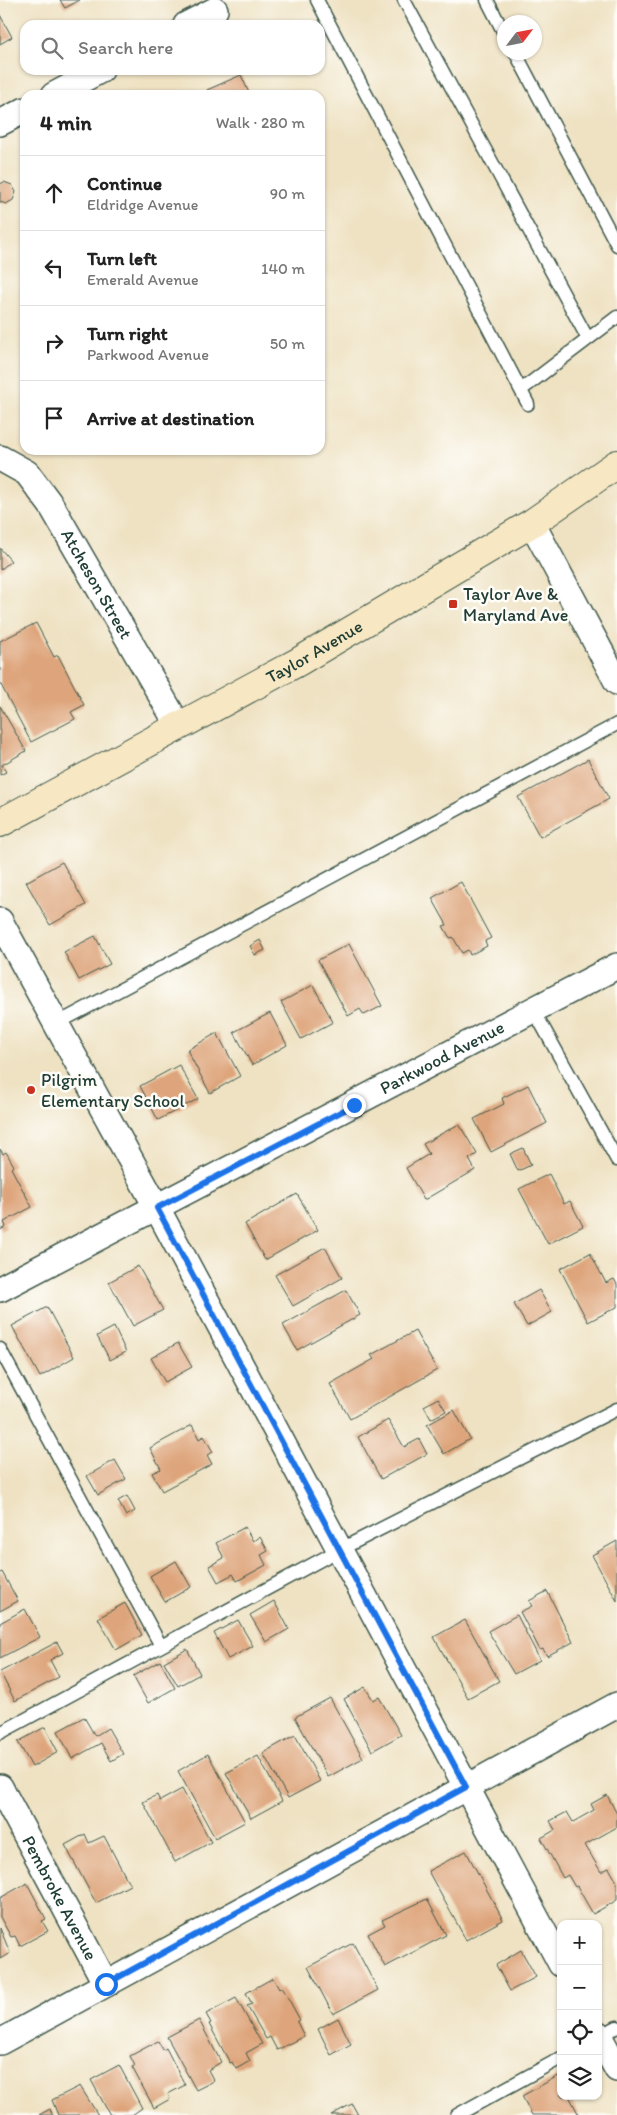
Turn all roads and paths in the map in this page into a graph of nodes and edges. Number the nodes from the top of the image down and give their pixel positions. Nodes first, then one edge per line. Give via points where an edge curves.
1 (317, 0) edge
2 (404, 0) edge
3 (487, 0) edge
4 (215, 10) dead end
5 (497, 19) edge
6 (196, 20) edge
7 (519, 60) edge
8 (92, 75) edge
9 (63, 90) edge
10 (20, 113) edge
11 (0, 124) edge
12 (617, 245) edge
13 (617, 317) edge
14 (588, 339) junction
15 (521, 390) junction
16 (528, 404) dead end
17 (0, 458) edge
18 (617, 464) edge
19 (532, 523) junction
20 (617, 682) edge
21 (617, 724) edge
22 (178, 725) junction
23 (0, 823) edge
24 (0, 921) edge
25 (617, 966) edge
26 (534, 1009) junction
27 (56, 1024) junction
28 (617, 1160) edge
29 (157, 1208) junction
30 (0, 1289) edge
31 (0, 1349) edge
32 (617, 1409) edge
33 (339, 1550) junction
34 (161, 1646) junction
35 (617, 1705) edge
36 (0, 1733) edge
37 (0, 1787) edge
38 (466, 1787) junction
39 (557, 1957) edge
40 (106, 1984) junction
41 (603, 2034) edge
42 (0, 2042) edge
43 (557, 2060) edge
44 (617, 2069) edge
45 (457, 2115) edge

1 - 15 lane
2 - 14 lane
3 - 5 lane
4 - 6 street
7 - 12 lane
8 - 9 street
10 - 11 street
13 - 14 lane
14 - 15 lane
15 - 16 lane
17 - 22 street, Atcheson Street via 27,474 51,505
18 - 19 main road, Taylor Avenue
19 - 20 street
19 - 22 main road, Taylor Avenue via 298,662
21 - 27 lane
22 - 23 main road, Taylor Avenue
24 - 27 street
25 - 26 street, Parkwood Avenue
26 - 28 lane
26 - 29 street, Parkwood Avenue
27 - 29 street
29 - 30 street, Parkwood Avenue
29 - 33 street
31 - 34 lane
32 - 33 lane
33 - 34 lane
33 - 38 street
34 - 36 lane
35 - 38 street
37 - 40 street, Pembroke Avenue
38 - 39 street
38 - 40 street
40 - 42 street
41 - 44 street
43 - 45 lane

